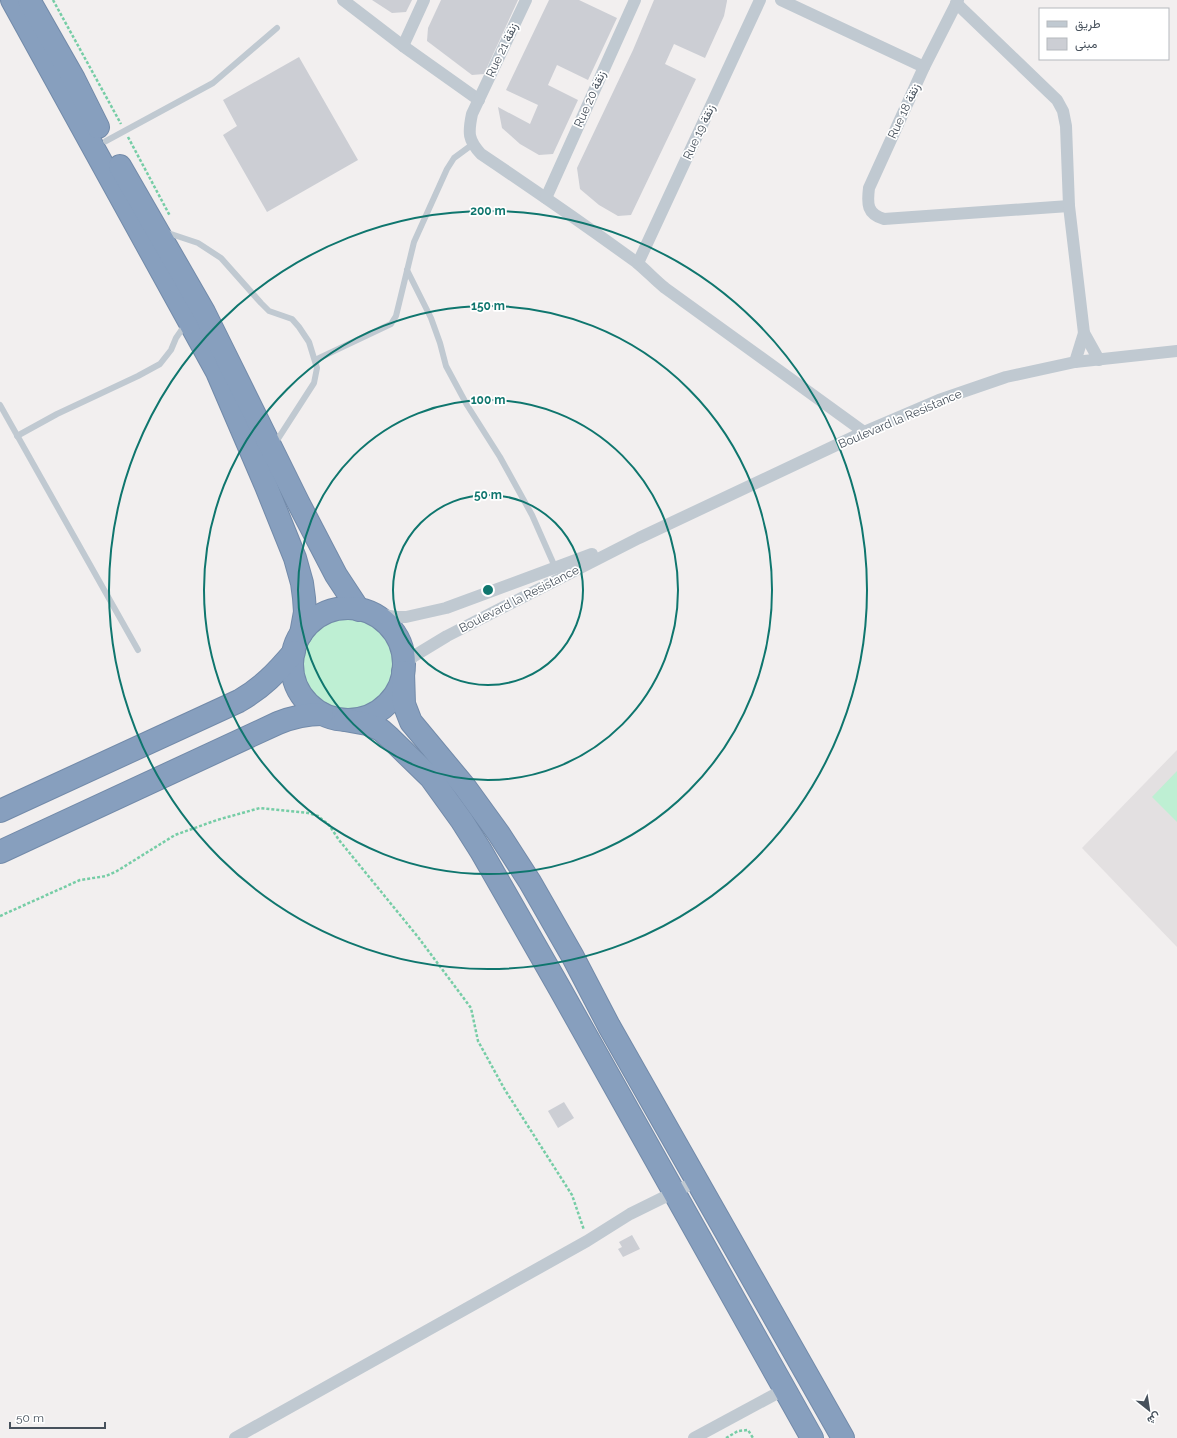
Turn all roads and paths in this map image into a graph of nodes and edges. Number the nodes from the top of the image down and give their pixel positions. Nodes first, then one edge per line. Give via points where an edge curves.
1 (12, 0) edge
2 (29, 0) edge
3 (53, 0) edge
4 (343, 0) edge
5 (424, 0) edge
6 (526, 0) edge
7 (635, 0) edge
8 (760, 0) edge
9 (781, 0) edge
10 (957, 1) edge
11 (277, 28) dead end
12 (403, 46) junction
13 (924, 67) junction
14 (479, 100) junction
15 (125, 131) junction
16 (106, 141) junction
17 (472, 144) junction
18 (546, 198) junction
19 (1069, 206) junction
20 (157, 229) junction
21 (182, 238) junction
22 (638, 264) junction
23 (407, 270) junction
24 (189, 321) junction
25 (1084, 333) junction
26 (1177, 351) edge
27 (315, 360) junction
28 (1099, 360) junction
29 (1074, 362) junction
30 (0, 405) edge
31 (864, 432) junction
32 (17, 436) junction
33 (272, 448) junction
34 (639, 538) junction
35 (554, 567) junction
36 (365, 611) junction
37 (297, 643) junction
38 (138, 650) dead end
39 (404, 669) junction
40 (322, 714) junction
41 (345, 720) junction
42 (0, 811) edge
43 (0, 852) edge
44 (0, 916) edge
45 (697, 1181) junction
46 (674, 1193) junction
47 (587, 1241) junction
48 (784, 1389) junction
49 (236, 1438) edge
50 (694, 1438) edge
51 (726, 1438) edge
52 (753, 1438) edge
53 (812, 1438) edge
54 (843, 1438) edge

1 - 24 highway
2 - 16 highway
3 - 15 path
4 - 12 street
5 - 12 street
6 - 14 street, Rue 21 زنقة
7 - 18 street, Rue 20 زنقة
8 - 22 street, Rue 19 زنقة
9 - 13 street
10 - 13 street, Rue 18 زنقة
10 - 19 street via 1057,100 1063,111 1066,126
11 - 15 lane via 213,83
12 - 14 street
13 - 19 street, Rue 18 زنقة via 869,188 867,200 875,216 884,219
14 - 17 street, Rue 21 زنقة via 469,128
15 - 16 lane
15 - 21 path
16 - 20 highway
17 - 18 street via 481,154
17 - 23 lane via 454,158 447,168 414,242
18 - 22 street
19 - 25 street
20 - 21 lane
20 - 33 highway via 204,312
21 - 27 lane via 198,243 221,258 269,311 292,319 309,342
22 - 31 street via 665,288
23 - 27 lane via 396,316 391,324
23 - 35 lane via 431,318 446,366 532,515
24 - 32 lane via 160,364
24 - 37 highway via 217,372 295,558 302,583 305,612
25 - 28 street
25 - 29 street
26 - 28 street, Boulevard la Resistance
27 - 33 lane via 317,368 314,383
28 - 29 street, Boulevard la Resistance
29 - 31 street, Boulevard la Resistance via 1006,377 939,400
30 - 32 lane
31 - 34 street, Boulevard la Resistance
32 - 38 lane
33 - 36 highway via 336,575
34 - 35 street, Boulevard la Resistance
34 - 39 street, Boulevard la Resistance via 447,636 414,656
35 - 36 street, Boulevard la Resistance via 425,614 396,617
36 - 37 highway via 344,608 323,614 311,623
36 - 39 highway via 383,620 393,631 400,644
37 - 40 highway via 293,676 299,691 308,703
37 - 42 highway via 269,680 238,701
39 - 41 highway via 389,702 365,717
39 - 45 highway via 404,704 411,722 482,810 530,882
40 - 41 highway
40 - 43 highway via 294,716
41 - 46 highway via 367,724 381,730 431,778 450,803 495,875
44 - 47 path via 80,880 106,876 175,835 217,820 260,808 318,816 329,825 418,936 471,1008 478,1041 504,1090 572,1195
45 - 46 street
45 - 54 highway
46 - 47 street via 630,1214
46 - 48 highway
47 - 49 street
48 - 50 street
48 - 53 highway
51 - 52 path via 738,1431 748,1430

